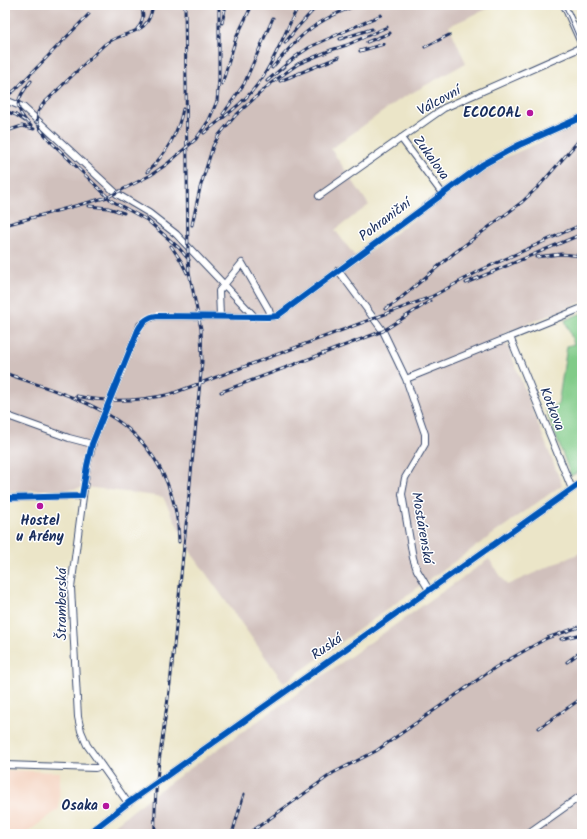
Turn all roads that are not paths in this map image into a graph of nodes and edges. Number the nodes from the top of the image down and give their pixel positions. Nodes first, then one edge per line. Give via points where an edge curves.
1 (564, 5) edge
2 (582, 46) edge
3 (5, 100) edge
4 (582, 118) edge
5 (401, 138) junction
6 (442, 193) junction
7 (319, 196) dead end
8 (338, 270) junction
9 (224, 284) junction
10 (582, 308) edge
11 (220, 316) junction
12 (255, 317) junction
13 (271, 317) junction
14 (510, 337) junction
15 (406, 379) junction
16 (111, 396) joint
17 (5, 415) edge
18 (92, 444) junction
19 (582, 482) edge
20 (572, 489) junction
21 (82, 496) junction
22 (5, 498) edge
23 (429, 590) junction
24 (5, 765) edge
25 (102, 766) junction
26 (582, 795) edge
27 (128, 803) junction
28 (88, 834) edge
29 (527, 834) edge

1 - 2 street
2 - 5 street, Válcovní via 448,107
3 - 9 street via 23,107 117,194 150,213 176,234
4 - 6 street, Pohraniční via 494,158
5 - 6 street, Zukalova
5 - 7 street, Válcovní
6 - 8 street, Pohraniční
8 - 13 street, Pohraniční via 279,314
8 - 15 street, Mostárenská via 383,331
9 - 11 street via 219,291
9 - 12 street
9 - 13 street via 242,263
10 - 14 street
11 - 12 street, Pohraniční
11 - 16 street, Pohraniční via 154,316 144,321
12 - 13 street, Pohraniční
14 - 15 street
14 - 20 street, Kotkova
15 - 23 street, Mostárenská via 425,434 425,444 405,478 402,494 413,558
16 - 18 street, Štramberská
17 - 18 street
18 - 21 street, Štramberská
19 - 20 street, Ruská
20 - 23 street, Ruská
21 - 22 street
21 - 25 street, Štramberská via 71,588 78,717 84,739
23 - 27 street, Ruská
24 - 25 street via 95,768
25 - 27 street, Štramberská
26 - 29 street
27 - 28 street, Ruská

